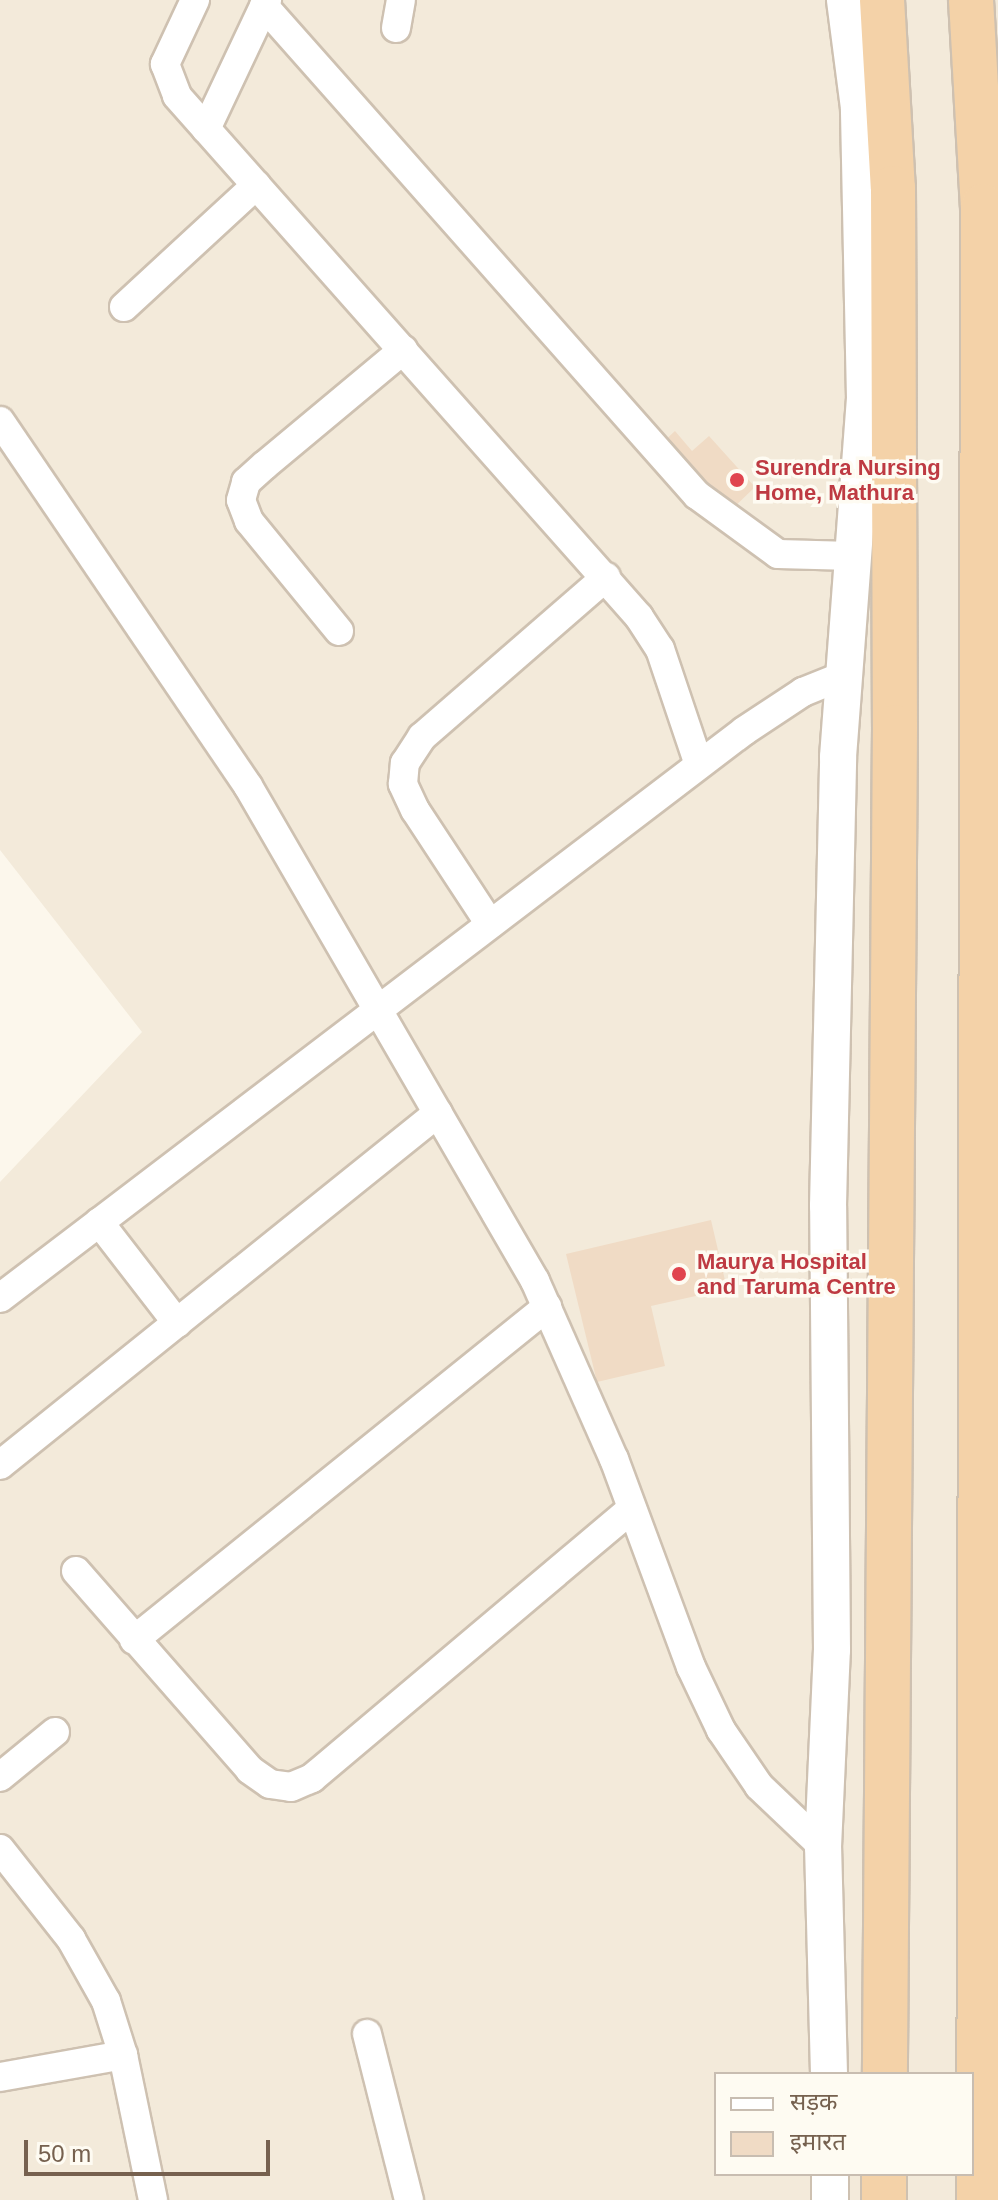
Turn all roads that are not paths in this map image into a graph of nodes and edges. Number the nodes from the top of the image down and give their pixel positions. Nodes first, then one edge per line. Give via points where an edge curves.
1 (195, 0) edge
2 (401, 0) edge
3 (845, 0) edge
4 (882, 0) edge
5 (971, 0) edge
6 (265, 3) edge
7 (396, 28) dead end
8 (206, 129) junction
9 (256, 185) junction
10 (124, 307) dead end
11 (403, 350) junction
12 (0, 421) edge
13 (853, 556) junction
14 (606, 577) junction
15 (339, 631) dead end
16 (845, 675) junction
17 (699, 765) junction
18 (490, 924) junction
19 (378, 1009) junction
20 (438, 1113) junction
21 (99, 1222) junction
22 (0, 1298) edge
23 (547, 1307) junction
24 (177, 1323) junction
25 (0, 1465) edge
26 (632, 1509) junction
27 (76, 1571) dead end
28 (134, 1640) junction
29 (55, 1732) dead end
30 (0, 1777) edge
31 (823, 1847) junction
32 (0, 1849) edge
33 (367, 2034) dead end
34 (123, 2055) junction
35 (829, 2072) edge
36 (885, 2072) edge
37 (0, 2077) edge
38 (830, 2176) edge
39 (884, 2176) edge
40 (153, 2200) edge
41 (409, 2200) edge
42 (830, 2200) edge
43 (884, 2200) edge
44 (979, 2200) edge

1 - 8 street via 165,64 177,96
2 - 7 street
3 - 13 street via 859,108 865,399
4 - 36 highway via 893,188 895,696
5 - 44 highway via 983,206
6 - 8 street
6 - 13 street via 697,495 778,554
8 - 9 street
9 - 10 street
9 - 11 street
11 - 14 street
11 - 15 street via 246,482 241,500 249,521
12 - 19 street via 248,786
13 - 16 street
14 - 17 street via 660,649
14 - 18 street via 422,737 405,763 403,784 415,810
16 - 17 street via 775,709
16 - 31 street via 828,1206 832,1650
17 - 18 street
18 - 19 street
19 - 20 street
19 - 21 street
20 - 23 street
20 - 24 street
21 - 22 street
21 - 24 street
23 - 26 street
23 - 28 street
24 - 25 street
26 - 28 street via 312,1778 291,1787 270,1784 250,1770
26 - 31 street via 691,1667 721,1730 759,1786
27 - 28 street
29 - 30 street
31 - 35 street
32 - 34 street via 92,1970
33 - 41 street
34 - 37 street
34 - 40 street
38 - 42 street
39 - 43 highway

